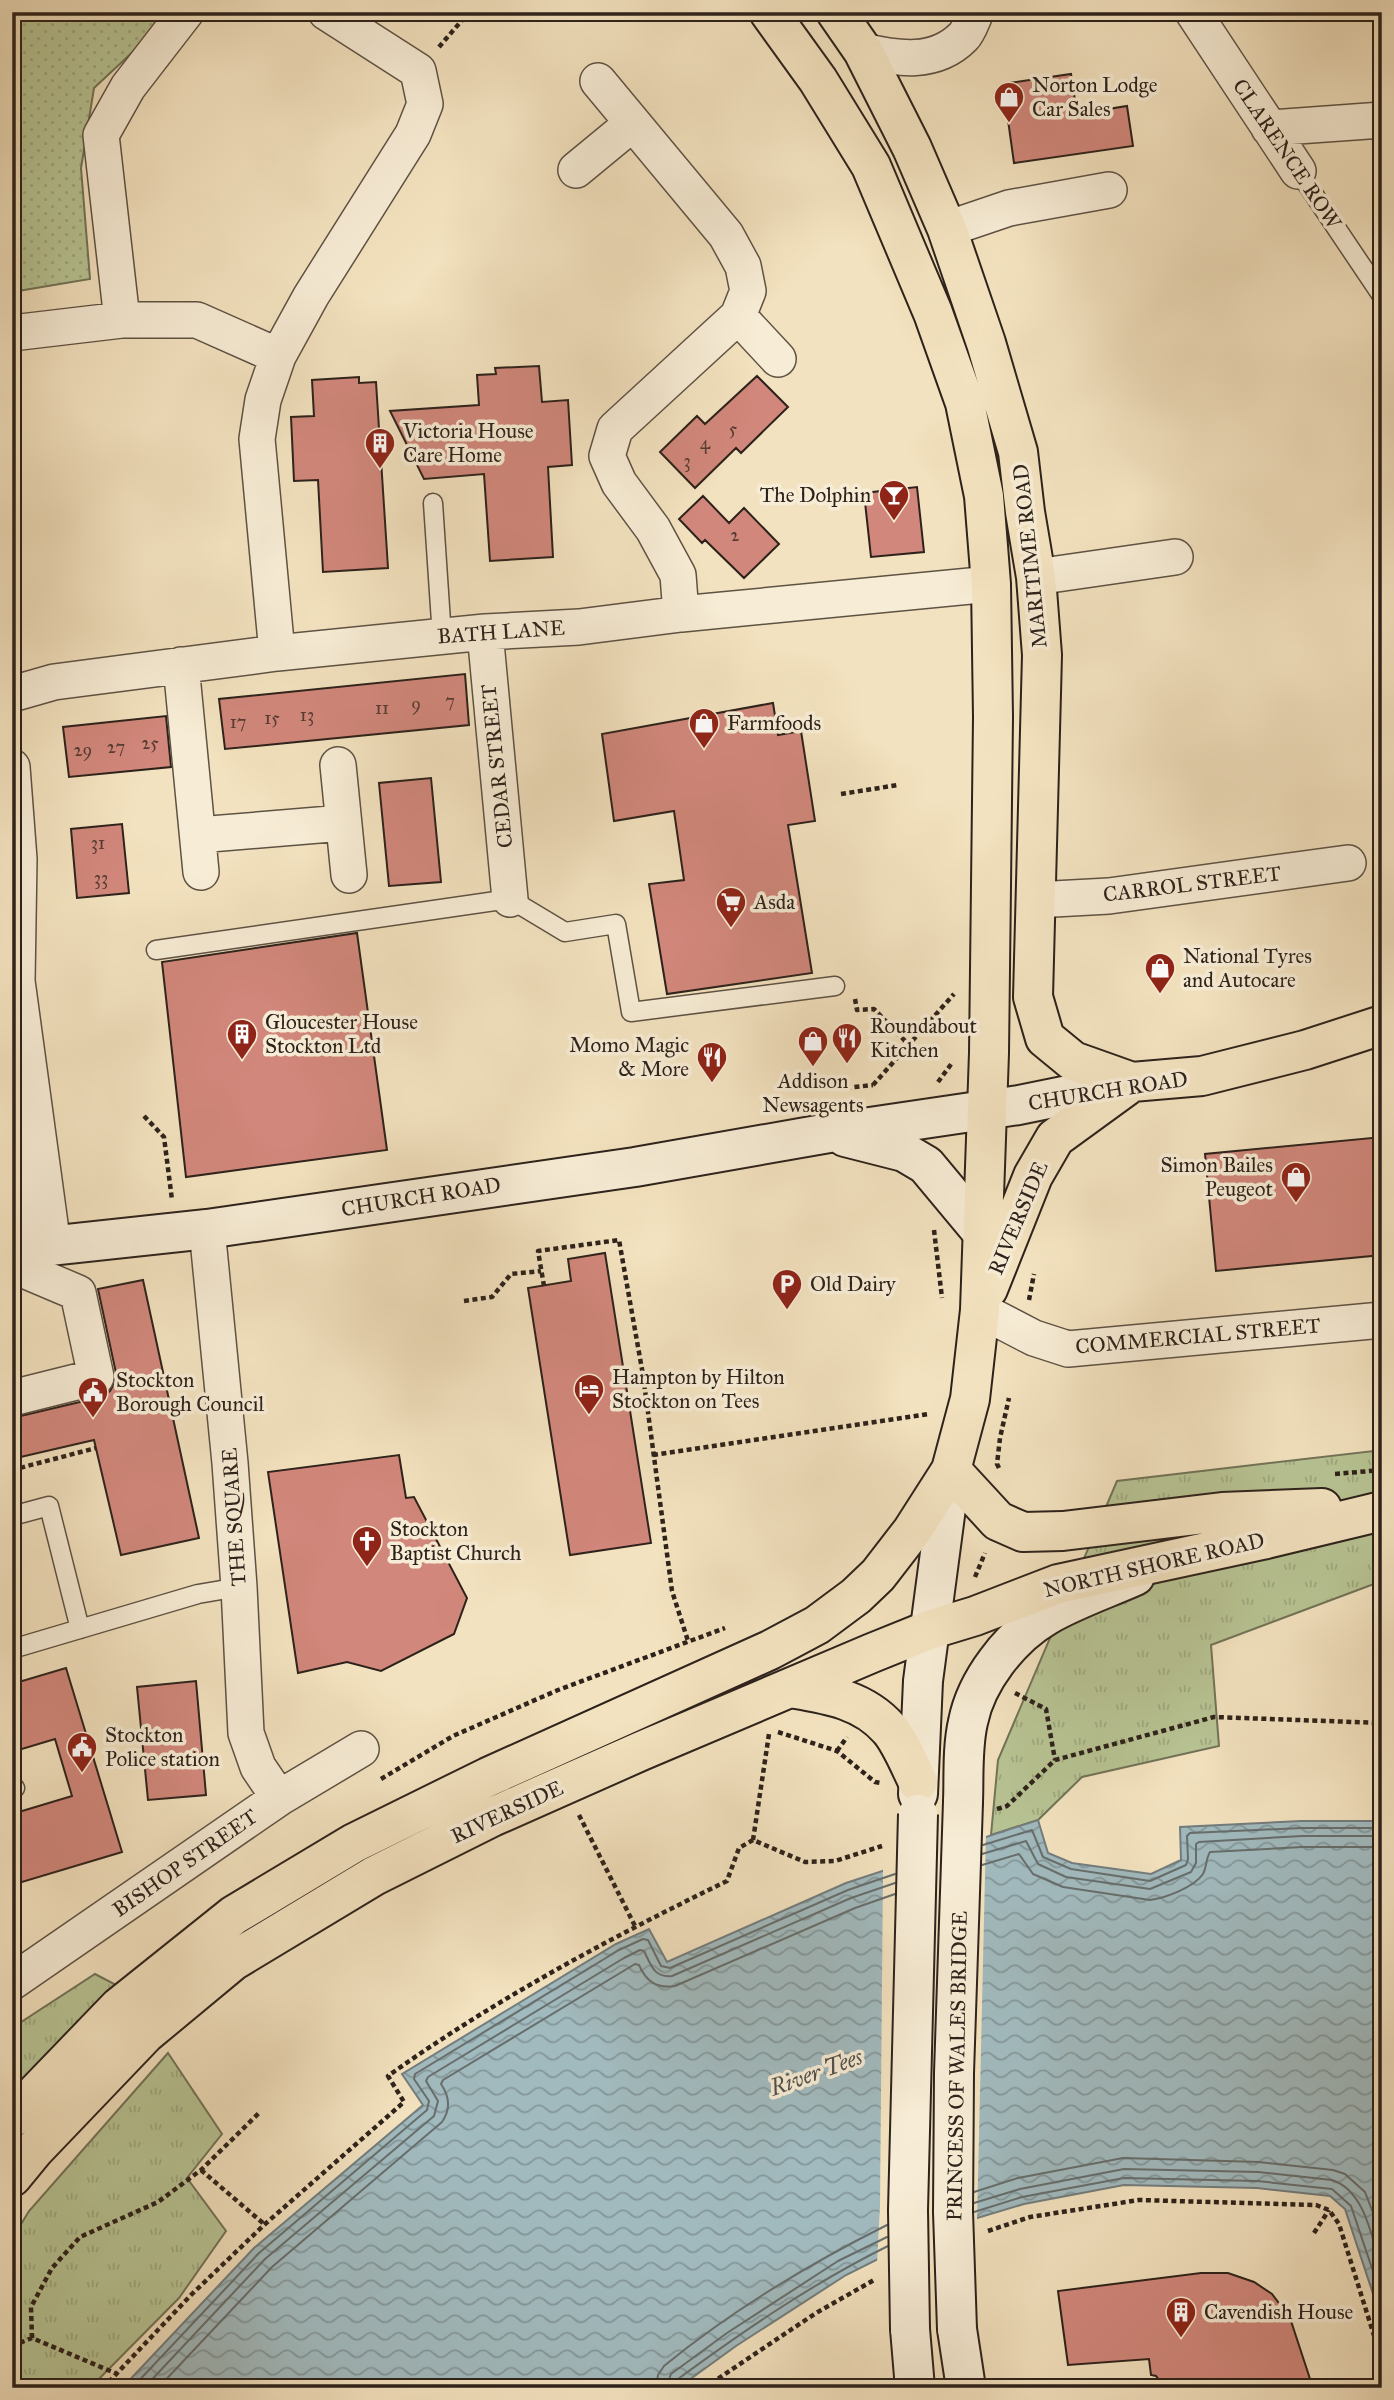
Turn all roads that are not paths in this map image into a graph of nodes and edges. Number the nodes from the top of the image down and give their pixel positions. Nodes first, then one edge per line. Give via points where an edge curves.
1 (186, 12) edge
2 (326, 12) edge
3 (769, 12) edge
4 (836, 12) edge
5 (976, 12) edge
6 (1193, 12) edge
7 (863, 51) junction
8 (598, 81) dead end
9 (1382, 120) edge
10 (633, 123) junction
11 (1269, 128) junction
12 (576, 170) dead end
13 (1298, 171) joint
14 (1109, 190) dead end
15 (947, 229) junction
16 (1382, 296) edge
17 (738, 316) junction
18 (122, 320) junction
19 (12, 332) edge
20 (278, 356) junction
21 (778, 359) dead end
22 (433, 503) dead end
23 (1175, 557) dead end
24 (1036, 577) junction
25 (991, 584) junction
26 (681, 614) junction
27 (485, 632) junction
28 (442, 637) junction
29 (277, 653) junction
30 (181, 666) junction
31 (12, 694) edge
32 (338, 765) dead end
33 (12, 767) edge
34 (343, 823) junction
35 (198, 835) junction
36 (1348, 863) dead end
37 (201, 872) dead end
38 (349, 875) dead end
39 (510, 900) junction
40 (1035, 900) junction
41 (156, 950) dead end
42 (835, 986) dead end
43 (1382, 1025) edge
44 (1132, 1082) junction
45 (986, 1110) junction
46 (828, 1133) junction
47 (12, 1147) edge
48 (207, 1229) junction
49 (981, 1231) junction
50 (12, 1232) edge
51 (53, 1247) junction
52 (12, 1250) edge
53 (12, 1265) edge
54 (980, 1310) junction
55 (1376, 1328) edge
56 (12, 1398) edge
57 (951, 1470) junction
58 (1382, 1509) edge
59 (12, 1516) edge
60 (1166, 1562) junction
61 (239, 1587) junction
62 (80, 1629) junction
63 (929, 1630) junction
64 (12, 1649) edge
65 (790, 1688) junction
66 (361, 1749) road end
67 (918, 1795) junction
68 (279, 1798) junction
69 (12, 1982) edge
70 (12, 2118) edge
71 (12, 2177) edge
72 (915, 2388) edge
73 (966, 2388) edge

1 - 18 street via 128,87 101,135
2 - 20 street via 418,71 425,104 413,134
3 - 25 main road, MARITIME ROAD via 871,166 933,313 965,403 984,496
4 - 7 main road, MARITIME ROAD
5 - 7 street via 964,36 941,54 900,59
6 - 11 street, CLARENCE ROW
7 - 15 main road, MARITIME ROAD
8 - 10 street
9 - 11 street
10 - 12 street
10 - 17 street via 726,235 743,266 748,291
11 - 13 street, CLARENCE ROW
13 - 16 lane, CLARENCE ROW
14 - 15 street via 1009,208
15 - 24 main road, MARITIME ROAD via 1018,452
17 - 21 street
17 - 26 street via 615,429 607,456 619,483 653,529 678,575
18 - 19 street
18 - 20 street via 197,320
20 - 29 street via 263,400 257,439
22 - 28 lane
23 - 24 street
24 - 40 main road, MARITIME ROAD via 1042,655
25 - 26 street, BATH LANE
25 - 45 main road, MARITIME ROAD via 993,806
26 - 27 street, BATH LANE via 579,627
27 - 28 street, BATH LANE
27 - 39 street, CEDAR STREET
28 - 29 street, BATH LANE
29 - 30 street, BATH LANE
30 - 31 street, BATH LANE via 54,682
30 - 35 street
32 - 34 street
33 - 51 street via 19,859 17,981
34 - 35 street
34 - 38 street
35 - 37 street
36 - 40 street, CARROL STREET via 1109,896
39 - 41 lane
39 - 42 lane via 565,932 617,924 631,1012
40 - 44 main road, MARITIME ROAD via 1033,997 1045,1038 1073,1061
43 - 44 main road, CHURCH ROAD via 1202,1076
44 - 45 street, CHURCH ROAD
44 - 54 main road, RIVERSIDE via 1055,1138 1033,1176
45 - 46 street, CHURCH ROAD
45 - 49 main road, RIVERSIDE
46 - 48 street, CHURCH ROAD via 635,1167
46 - 49 street, CHURCH ROAD via 904,1152 926,1165
47 - 50 street via 28,1142 33,1201 27,1217
48 - 51 street, CHURCH ROAD
48 - 61 street, THE SQUARE
49 - 54 main road, RIVERSIDE
51 - 52 street, CHURCH ROAD
53 - 56 street via 78,1293 96,1377
54 - 55 street, COMMERCIAL STREET via 1034,1338 1068,1349
54 - 57 main road, RIVERSIDE via 970,1399
57 - 58 main road via 998,1521 1023,1532 1222,1512
57 - 63 street, RIVERSIDE
57 - 70 main road, RIVERSIDE via 878,1575 817,1625 354,1843 234,1915 119,2007
58 - 60 main road, NORTH SHORE ROAD
59 - 62 lane via 49,1506
60 - 63 main road, NORTH SHORE ROAD via 1058,1584
60 - 73 street, PRINCESS OF WALES BRIDGE, bridge via 1045,1616 1002,1656 981,1686 968,1720 953,2212 957,2329
61 - 62 lane via 198,1594
61 - 68 street, THE SQUARE via 246,1733 258,1768
62 - 64 lane
63 - 65 main road, RIVERSIDE
63 - 67 street
65 - 67 main road via 845,1699 869,1711 891,1730
65 - 71 main road, RIVERSIDE via 492,1817 373,1876 233,1961 145,2034
66 - 68 street, BISHOP STREET
67 - 72 street, bridge via 908,2210
68 - 69 street, BISHOP STREET

